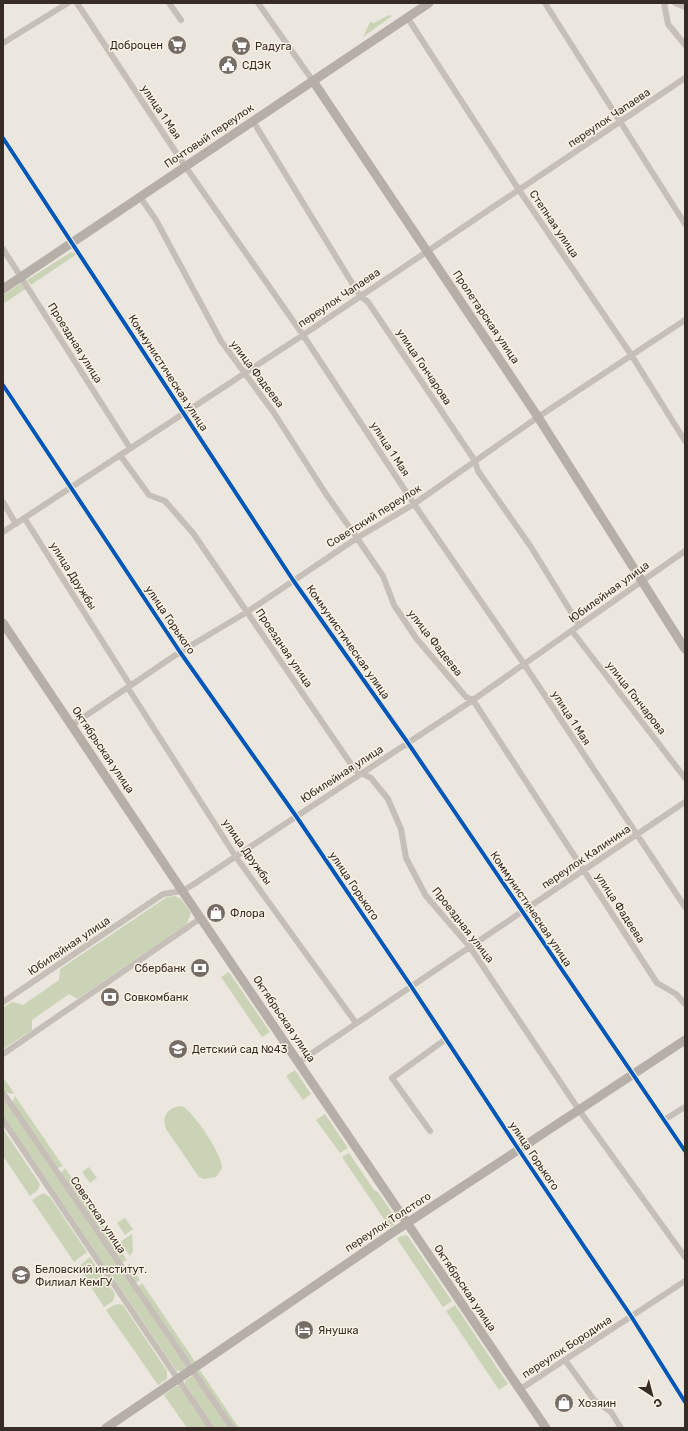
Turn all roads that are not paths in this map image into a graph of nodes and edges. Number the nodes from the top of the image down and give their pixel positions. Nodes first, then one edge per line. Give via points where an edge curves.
1 (68, 3) edge
2 (77, 3) edge
3 (170, 3) edge
4 (258, 3) edge
5 (429, 3) edge
6 (545, 3) edge
7 (664, 3) edge
8 (675, 3) edge
9 (685, 7) edge
10 (407, 17) junction
11 (181, 20) dead end
12 (3, 43) edge
13 (685, 44) edge
14 (685, 78) edge
15 (313, 81) junction
16 (253, 121) junction
17 (621, 122) junction
18 (3, 138) edge
19 (185, 166) junction
20 (519, 190) junction
21 (140, 197) junction
22 (685, 224) edge
23 (72, 242) junction
24 (3, 249) edge
25 (428, 250) junction
26 (22, 276) junction
27 (3, 289) edge
28 (360, 296) junction
29 (685, 320) edge
30 (303, 335) junction
31 (632, 356) junction
32 (244, 374) junction
33 (3, 385) edge
34 (183, 414) junction
35 (538, 417) junction
36 (685, 441) edge
37 (130, 448) junction
38 (120, 455) junction
39 (475, 461) junction
40 (72, 487) junction
41 (3, 502) edge
42 (414, 504) junction
43 (25, 519) junction
44 (16, 524) junction
45 (3, 532) edge
46 (357, 538) junction
47 (685, 551) edge
48 (293, 580) junction
49 (641, 582) junction
50 (247, 612) junction
51 (3, 623) edge
52 (579, 625) junction
53 (572, 631) junction
54 (685, 649) edge
55 (180, 652) junction
56 (524, 664) junction
57 (129, 686) junction
58 (473, 700) junction
59 (72, 725) junction
60 (408, 743) junction
61 (363, 773) junction
62 (685, 778) edge
63 (685, 802) edge
64 (296, 816) junction
65 (636, 835) junction
66 (236, 857) junction
67 (583, 870) junction
68 (182, 891) junction
69 (685, 907) edge
70 (522, 912) junction
71 (201, 918) junction
72 (470, 947) junction
73 (411, 986) junction
74 (3, 1002) edge
75 (685, 1004) edge
76 (356, 1023) junction
77 (446, 1039) junction
78 (685, 1040) edge
79 (3, 1054) edge
80 (299, 1062) junction
81 (633, 1075) junction
82 (3, 1093) edge
83 (685, 1107) edge
84 (579, 1110) junction
85 (3, 1120) edge
86 (664, 1120) junction
87 (430, 1131) dead end
88 (519, 1150) junction
89 (685, 1151) edge
90 (408, 1224) junction
91 (685, 1257) edge
92 (685, 1281) edge
93 (631, 1316) junction
94 (565, 1360) junction
95 (192, 1370) junction
96 (178, 1379) junction
97 (519, 1390) junction
98 (685, 1402) edge
99 (106, 1428) edge
100 (211, 1428) edge
101 (232, 1428) edge
102 (546, 1428) edge
103 (621, 1428) edge

1 - 12 street
2 - 19 street, улица 1 Мая
3 - 11 street
4 - 15 street, Пролетарская улица
5 - 10 street, Почтовый переулок
6 - 17 street
7 - 13 street via 668,24
8 - 9 street
10 - 15 street, Почтовый переулок
10 - 20 street, Степная улица
14 - 17 street, переулок Чапаева
15 - 16 street, Почтовый переулок
15 - 25 street, Пролетарская улица
16 - 19 street, Почтовый переулок
16 - 28 street, улица Гончарова
17 - 20 street, переулок Чапаева
17 - 22 street
18 - 23 street, Коммунистическая улица
19 - 21 street, Почтовый переулок
19 - 30 street, улица 1 Мая
20 - 25 street, переулок Чапаева
20 - 31 street, Степная улица
21 - 23 street, Почтовый переулок
21 - 32 street, улица Фадеева via 156,220 218,336
23 - 26 street, Почтовый переулок
23 - 34 street, Коммунистическая улица
24 - 26 street, Проездная улица
25 - 28 street, переулок Чапаева
25 - 35 street, Пролетарская улица
26 - 27 street, Почтовый переулок
26 - 37 street, Проездная улица
28 - 30 street, переулок Чапаева
28 - 39 street, улица Гончарова via 368,302
29 - 31 street, Советский переулок
30 - 32 street, переулок Чапаева
30 - 42 street, улица 1 Мая
31 - 35 street, Советский переулок
31 - 36 street, Степная улица
32 - 34 street, переулок Чапаева
32 - 46 street, улица Фадеева via 274,413
33 - 40 street, улица Горького
34 - 37 street, переулок Чапаева
34 - 48 street, Коммунистическая улица
35 - 39 street, Советский переулок
35 - 49 street, Пролетарская улица
37 - 38 street, переулок Чапаева
38 - 40 street, переулок Чапаева
38 - 50 street, Проездная улица via 149,495 165,501 192,534
39 - 42 street, Советский переулок
39 - 52 street, улица Гончарова via 478,471 531,547
40 - 43 street, переулок Чапаева
40 - 55 street, улица Горького
41 - 44 street
42 - 46 street, Советский переулок
42 - 56 street, улица 1 Мая
43 - 44 street, переулок Чапаева
43 - 57 street, улица Дружбы
44 - 45 street, переулок Чапаева
46 - 48 street, Советский переулок
46 - 58 street, улица Фадеева via 383,576 394,605 416,638 466,697
47 - 49 street, Юбилейная улица
48 - 50 street, Советский переулок
48 - 60 street, Коммунистическая улица
49 - 52 street, Юбилейная улица
49 - 54 street, Пролетарская улица
50 - 55 street, Советский переулок
50 - 61 street, Проездная улица via 355,770
51 - 59 street, Октябрьская улица
52 - 53 street, Юбилейная улица
53 - 56 street, Юбилейная улица
53 - 62 street, улица Гончарова
55 - 57 street, Советский переулок
55 - 64 street, улица Горького
56 - 58 street, Юбилейная улица
56 - 65 street, улица 1 Мая
57 - 59 street, Советский переулок
57 - 66 street, улица Дружбы
58 - 60 street, Юбилейная улица
58 - 67 street, улица Фадеева
59 - 68 street, Октябрьская улица
60 - 61 street, Юбилейная улица
60 - 70 street, Коммунистическая улица
61 - 64 street, Юбилейная улица
61 - 72 street, Проездная улица via 372,778 388,799 401,829 406,858 426,896
63 - 65 street, переулок Калинина
64 - 66 street, Юбилейная улица
64 - 73 street, улица Горького
65 - 67 street, переулок Калинина
65 - 69 street, улица 1 Мая
66 - 68 street, Юбилейная улица
66 - 76 street, улица Дружбы
67 - 70 street, переулок Калинина
67 - 75 street, улица Фадеева via 657,982 676,994
68 - 71 street, Октябрьская улица
68 - 74 street, Юбилейная улица via 163,894
70 - 72 street, переулок Калинина
70 - 81 street, Коммунистическая улица
71 - 79 street
71 - 80 street, Октябрьская улица
72 - 73 street, переулок Калинина
72 - 84 street, Проездная улица
73 - 76 street, переулок Калинина
73 - 77 street, улица Горького
76 - 80 street, переулок Калинина
77 - 87 street via 392,1078
77 - 88 street, улица Горького
78 - 81 street, переулок Толстого
80 - 90 street, Октябрьская улица
81 - 84 street, переулок Толстого
81 - 86 street, Коммунистическая улица
82 - 95 street, Советская улица
83 - 86 street
84 - 88 street, переулок Толстого
84 - 91 street, Проездная улица
85 - 96 street
86 - 89 street, Коммунистическая улица
88 - 90 street, переулок Толстого
88 - 93 street, улица Горького
90 - 95 street, переулок Толстого via 283,1306
90 - 97 street, Октябрьская улица
92 - 93 street, переулок Бородина
93 - 94 street, переулок Бородина
93 - 98 street, улица Горького
94 - 97 street, переулок Бородина
94 - 103 street via 594,1400 611,1412
95 - 96 street, переулок Толстого
95 - 101 street, Советская улица
96 - 99 street, переулок Толстого
96 - 100 street
97 - 102 street, Октябрьская улица

